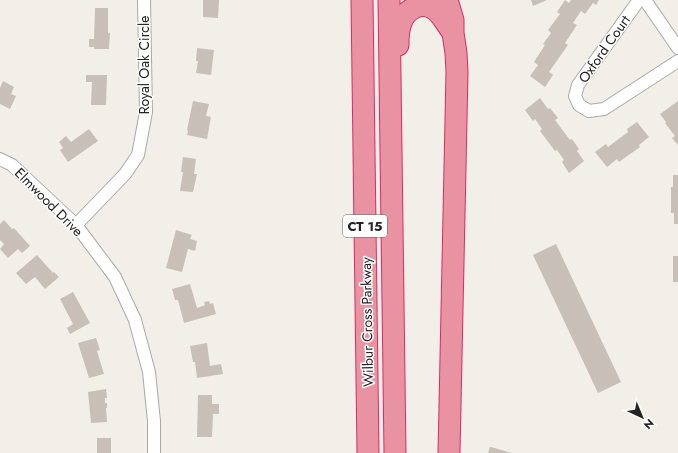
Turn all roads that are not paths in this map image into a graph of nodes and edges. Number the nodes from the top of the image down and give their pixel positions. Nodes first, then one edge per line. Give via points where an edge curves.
1 (144, 0) edge
2 (362, 0) edge
3 (388, 0) edge
4 (448, 0) edge
5 (639, 0) edge
6 (645, 0) edge
7 (453, 33) junction
8 (678, 48) edge
9 (678, 61) edge
10 (390, 88) junction
11 (0, 159) edge
12 (76, 225) junction
13 (154, 453) edge
14 (368, 453) edge
15 (395, 453) edge
16 (449, 453) edge

1 - 12 street, Royal Oak Circle via 146,112 138,155 125,174
2 - 14 highway, Wilbur Cross Parkway / CT 15
3 - 10 highway, Wilbur Cross Parkway / CT 15
4 - 7 highway
5 - 9 street, Oxford Court via 578,85 575,96 579,105 588,111 604,109
6 - 8 street
7 - 10 highway via 439,14 429,6 419,6 406,14 400,24 398,62
7 - 16 highway via 457,72
10 - 15 highway, Wilbur Cross Parkway / CT 15
11 - 12 street, Elmwood Drive via 12,165
12 - 13 street, Elmwood Drive via 115,277 134,320 149,372

